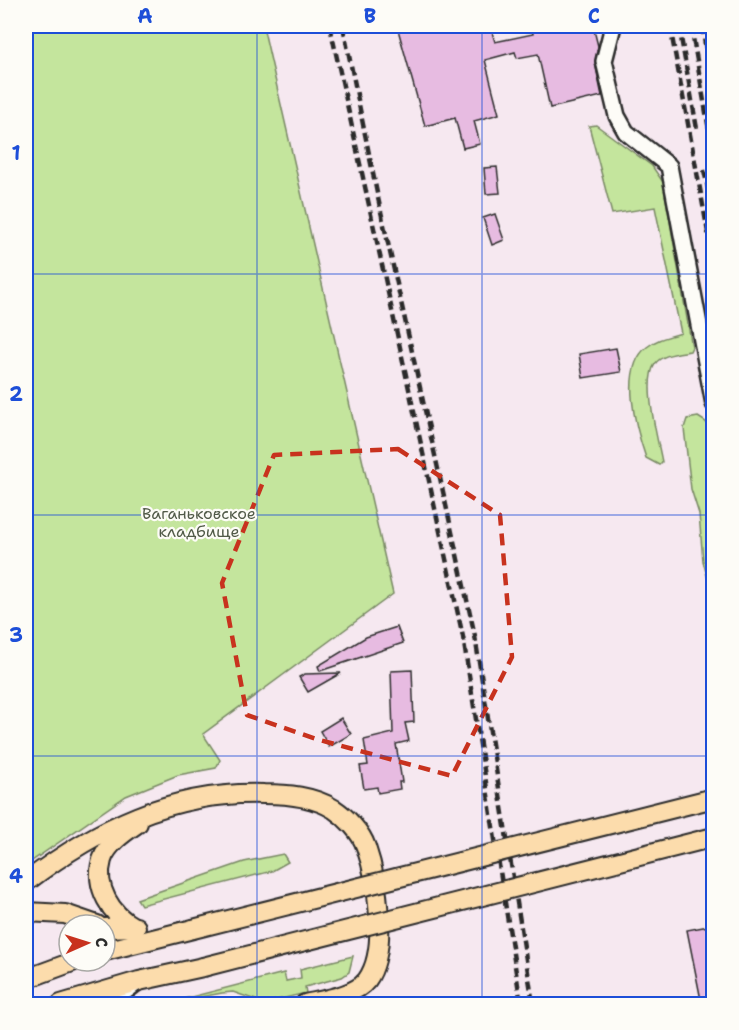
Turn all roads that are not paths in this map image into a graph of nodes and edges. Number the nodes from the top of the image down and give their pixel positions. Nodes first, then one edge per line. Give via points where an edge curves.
1 (613, 26) edge
2 (714, 404) edge
3 (714, 798) edge
4 (160, 809) junction
5 (714, 837) edge
6 (26, 882) edge
7 (26, 912) edge
8 (57, 914) edge
9 (134, 927) junction
10 (117, 928) edge
11 (193, 929) junction
12 (117, 948) edge
13 (57, 967) edge
14 (26, 978) edge
15 (139, 981) junction
16 (61, 1005) edge
17 (113, 1005) edge
18 (305, 1005) edge

1 - 2 street via 604,61 615,110 626,132 669,166
3 - 11 main road, bridge
4 - 6 main road via 96,834
4 - 9 main road via 115,841 102,860 106,901 122,921
4 - 18 main road via 218,794 282,794 320,802 333,809 360,836 366,846 376,897 379,954 366,981 352,990
5 - 15 main road, bridge
7 - 8 main road
9 - 10 main road
9 - 11 main road
11 - 12 main road
13 - 14 main road
15 - 16 main road
15 - 17 street

